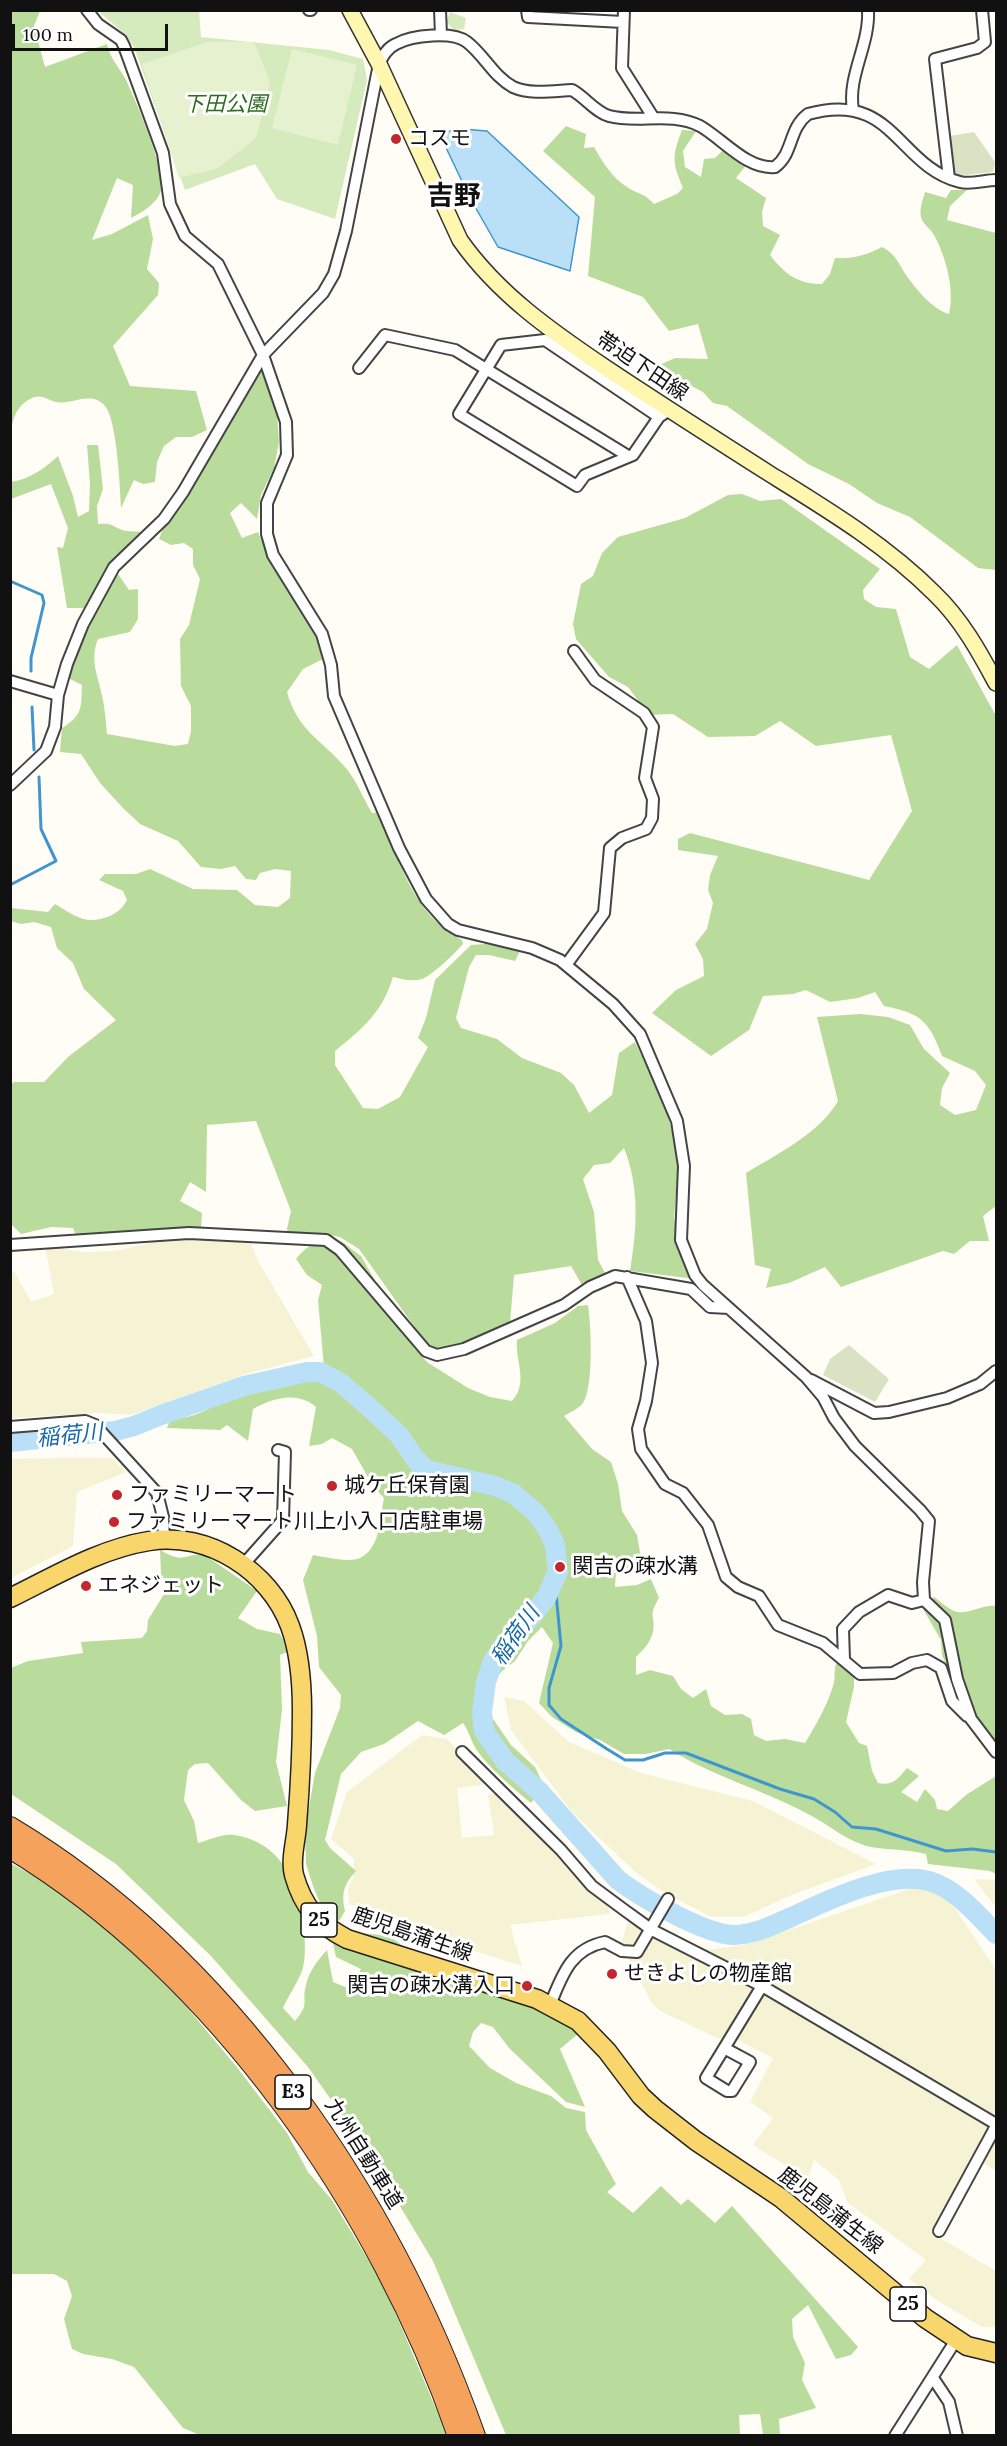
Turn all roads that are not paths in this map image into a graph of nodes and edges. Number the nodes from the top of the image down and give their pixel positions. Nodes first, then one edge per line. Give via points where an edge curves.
1 (87, 10) edge
2 (350, 10) edge
3 (440, 10) edge
4 (527, 10) edge
5 (624, 10) edge
6 (868, 10) edge
7 (982, 10) edge
8 (623, 22) junction
9 (441, 35) junction
10 (985, 42) junction
11 (996, 44) edge
12 (379, 64) junction
13 (854, 110) junction
14 (653, 117) junction
15 (949, 178) junction
16 (996, 180) edge
17 (262, 355) junction
18 (359, 368) dead end
19 (486, 368) junction
20 (664, 413) junction
21 (628, 456) junction
22 (574, 651) dead end
23 (10, 681) edge
24 (996, 683) edge
25 (58, 695) junction
26 (10, 785) edge
27 (566, 965) junction
28 (10, 1245) edge
29 (627, 1277) junction
30 (729, 1308) junction
31 (996, 1371) edge
32 (806, 1377) junction
33 (10, 1427) edge
34 (278, 1450) dead end
35 (164, 1540) junction
36 (243, 1565) junction
37 (10, 1598) edge
38 (924, 1600) junction
39 (844, 1660) junction
40 (972, 1721) junction
41 (462, 1752) dead end
42 (996, 1752) edge
43 (10, 1827) edge
44 (10, 1848) edge
45 (668, 1899) dead end
46 (652, 1930) junction
47 (762, 1986) junction
48 (550, 2005) junction
49 (724, 2048) dead end
50 (996, 2125) edge
51 (939, 2231) dead end
52 (956, 2340) junction
53 (996, 2353) edge
54 (933, 2378) junction
55 (458, 2436) edge
56 (474, 2436) edge
57 (895, 2436) edge
58 (957, 2436) edge

1 - 17 street via 98,24 121,40 163,153 170,204 185,236 218,264
2 - 12 main road, 帯迫下田線
3 - 9 street
4 - 8 street via 528,17
5 - 8 street
6 - 13 street via 869,23 851,97
7 - 10 street
8 - 14 street via 622,68
9 - 12 street via 396,44
9 - 14 street via 469,43 515,88 534,92 572,90 607,115
10 - 11 street
10 - 15 street via 977,48 935,59
12 - 17 street via 334,274 323,293
12 - 20 main road, 帯迫下田線 via 460,240 476,262 522,308
13 - 14 street via 808,114 793,130 786,156 775,167 768,168 754,164 699,126 679,119
13 - 15 street via 877,121 933,170
15 - 16 street via 962,183
17 - 25 street via 183,492 164,519 111,573 83,624
17 - 27 street via 288,436 287,455 267,503 269,544 322,634 334,696 399,848 426,899 448,924 465,932 532,948
18 - 19 street via 384,335 455,350
19 - 20 street via 501,345 545,340
19 - 21 street
19 - 21 street via 459,414 577,486 585,475
20 - 21 street via 633,455
20 - 24 main road, 帯迫下田線 via 883,547 936,594 963,626
22 - 27 street via 595,680 644,712 653,728 645,778 653,799 652,818 646,829 622,838 610,848 604,913
23 - 25 street
25 - 26 street via 55,727 46,751
27 - 30 street via 624,1014 650,1055 683,1146 681,1240 695,1275
28 - 29 street via 178,1233 326,1240 340,1250 426,1351 437,1355 464,1349 564,1305 608,1278
29 - 30 street via 692,1290 710,1307
29 - 39 street via 646,1320 652,1363 638,1429 641,1449 665,1484 683,1493 708,1525 726,1577 759,1596 777,1626 823,1643
30 - 32 street
31 - 32 street via 980,1384 947,1398 874,1413
32 - 38 street via 855,1446 929,1521
33 - 35 street via 85,1421 95,1425 158,1493
34 - 36 street via 285,1452 283,1520
35 - 36 main road, 鹿児島蒲生線 / 25 via 215,1549
35 - 37 main road, 鹿児島蒲生線 / 25 via 116,1549
36 - 48 main road, 鹿児島蒲生線 / 25 via 271,1591 290,1624 297,1648 302,1710 292,1862 298,1887 313,1916 347,1939
38 - 39 street via 912,1603 888,1595 859,1612 843,1629
38 - 40 street via 945,1620 957,1679
39 - 40 street via 860,1674 893,1673 927,1660 941,1668 952,1701
40 - 42 street
41 - 46 street via 592,1886
43 - 56 highway, 九州自動車道 / E3 via 76,1870 150,1932 242,2028 302,2103 388,2239 439,2343
44 - 55 highway, 九州自動車道 / E3 via 107,1916 200,2006 260,2076 317,2154 375,2248 423,2348
45 - 46 street
46 - 47 street
46 - 48 street via 637,1952 622,1952 605,1942 575,1957
47 - 49 street
47 - 50 street
48 - 52 main road, 鹿児島蒲生線 / 25 via 592,2034 655,2109 781,2198
50 - 51 street
52 - 53 main road, 鹿児島蒲生線 / 25
52 - 54 street
54 - 57 street
54 - 58 street via 949,2402

